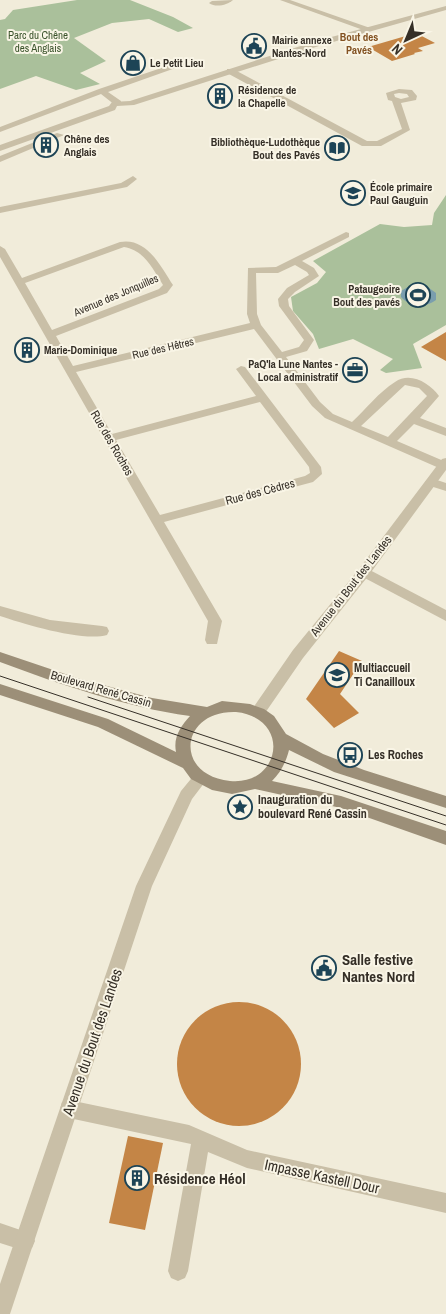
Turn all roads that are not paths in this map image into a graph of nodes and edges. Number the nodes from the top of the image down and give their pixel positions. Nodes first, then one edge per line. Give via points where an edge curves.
1 (230, 0) edge
2 (283, 0) edge
3 (212, 3) dead end
4 (446, 8) edge
5 (369, 29) junction
6 (194, 60) dead end
7 (230, 71) junction
8 (102, 91) junction
9 (396, 100) dead end
10 (116, 108) junction
11 (0, 130) edge
12 (0, 148) edge
13 (0, 160) edge
14 (133, 179) dead end
15 (0, 210) edge
16 (346, 235) dead end
17 (0, 249) edge
18 (295, 261) junction
19 (19, 282) junction
20 (256, 325) junction
21 (50, 336) junction
22 (278, 356) junction
23 (241, 369) dead end
24 (70, 370) junction
25 (263, 398) junction
26 (412, 418) junction
27 (353, 427) junction
28 (446, 432) edge
29 (109, 438) junction
30 (389, 442) junction
31 (444, 463) edge
32 (431, 482) junction
33 (446, 486) edge
34 (157, 520) junction
35 (364, 572) junction
36 (0, 611) edge
37 (446, 616) edge
38 (102, 631) dead end
39 (212, 640) dead end
40 (0, 657) edge
41 (0, 689) edge
42 (204, 712) junction
43 (258, 712) junction
44 (281, 738) junction
45 (185, 762) junction
46 (200, 778) junction
47 (255, 783) junction
48 (446, 802) edge
49 (446, 838) edge
50 (69, 1109) junction
51 (201, 1139) junction
52 (446, 1203) edge
53 (0, 1233) edge
54 (25, 1240) junction
55 (178, 1271) dead end
56 (0, 1314) edge

1 - 3 street
2 - 5 street
4 - 5 street
5 - 7 street
6 - 8 street
7 - 9 street via 365,144 378,144 406,130
7 - 10 street via 131,103 132,109
8 - 10 street
8 - 11 street
10 - 12 street
10 - 13 street
14 - 15 street via 124,185
16 - 18 street
17 - 19 street, Rue des Roches
18 - 20 street via 278,270 250,270 252,314
18 - 22 street via 311,270 314,276 287,294 283,299 284,306 309,340 303,349
19 - 21 street, Rue des Roches
19 - 21 street, Avenue des Jonquilles via 129,244 142,249 168,285 163,291
20 - 22 street
20 - 24 street, Rue des Hêtres
21 - 24 street, Rue des Roches
22 - 27 street via 316,404 329,416
23 - 25 street
24 - 29 street, Rue des Roches
25 - 29 street
25 - 34 street, Rue des Cèdres via 315,467 316,474 309,479
26 - 27 street via 433,396 425,386 407,381 395,386
26 - 28 street
26 - 30 street
27 - 30 street
29 - 34 street, Rue des Roches
30 - 31 street
31 - 32 street, Avenue du Bout des Landes
32 - 33 street
32 - 35 street, Avenue du Bout des Landes
34 - 39 street, Rue des Roches via 215,621
35 - 37 street
35 - 43 street, Avenue du Bout des Landes via 298,654
36 - 38 street via 70,630
40 - 42 main road, Boulevard René Cassin via 105,693 158,706
41 - 45 main road via 102,724
42 - 43 main road via 231,706
42 - 45 main road via 184,733 182,750
43 - 44 main road via 275,726
44 - 47 main road via 278,764 267,777
44 - 48 main road via 338,766
45 - 46 main road
46 - 47 main road via 227,787
46 - 50 street, Avenue du Bout des Landes via 186,796 144,886
47 - 49 main road via 341,802
50 - 51 street, Impasse Kastell Dour
50 - 54 street, Avenue du Bout des Landes
51 - 52 street, Impasse Kastell Dour via 247,1160
51 - 55 street
53 - 54 street
54 - 56 street, Avenue du Bout des Landes

